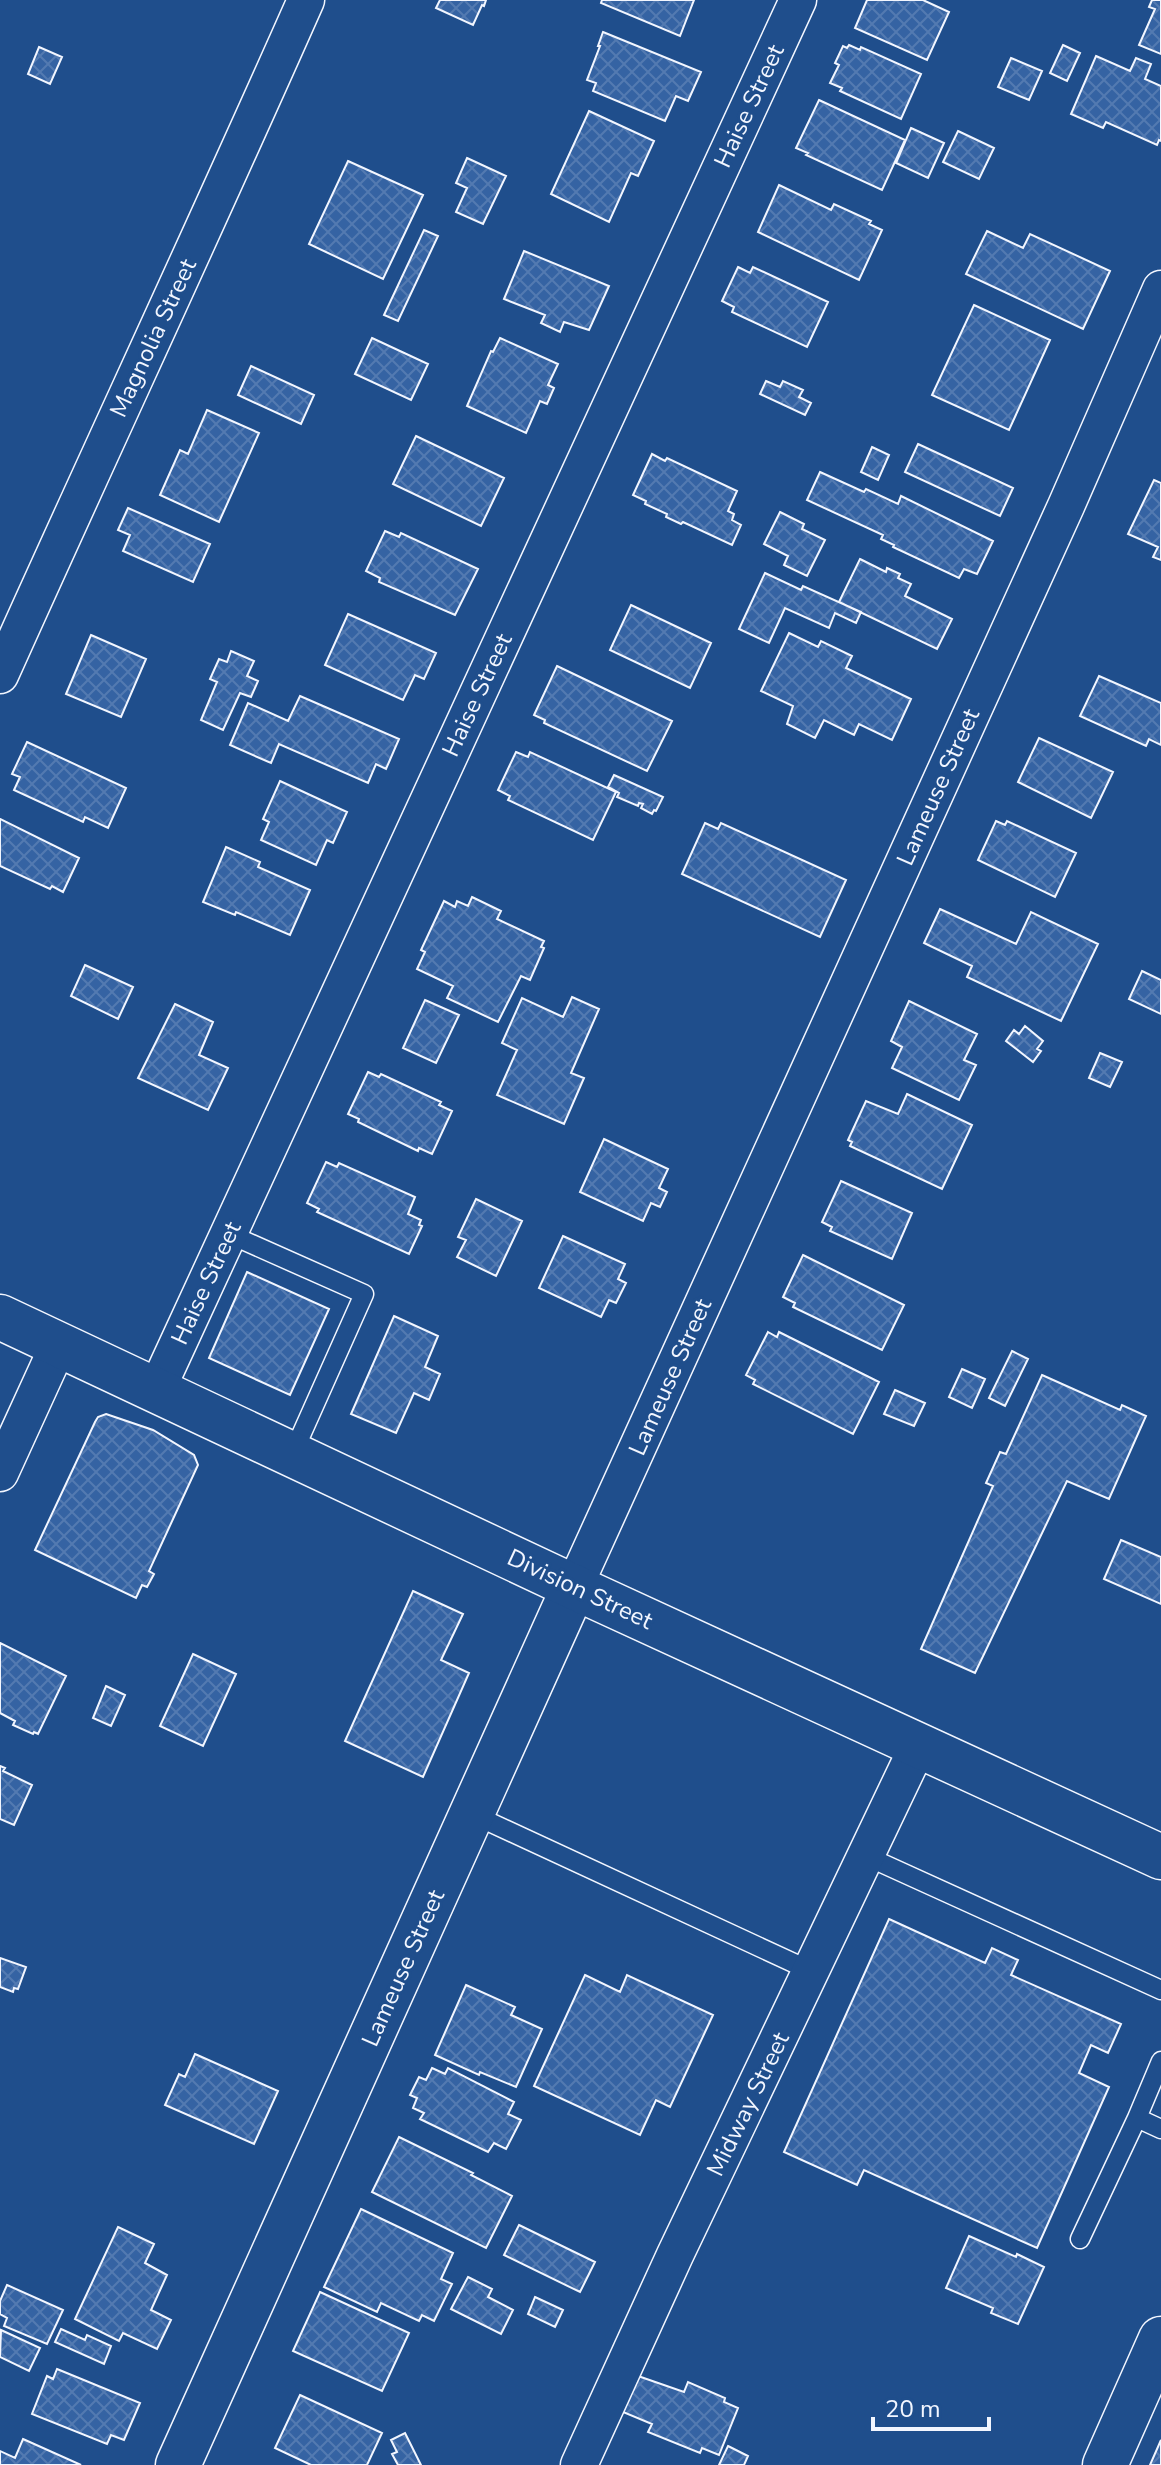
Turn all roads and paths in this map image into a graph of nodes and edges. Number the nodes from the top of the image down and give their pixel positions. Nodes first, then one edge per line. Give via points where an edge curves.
1 (306, 0) edge
2 (798, 0) edge
3 (1161, 289) edge
4 (0, 675) edge
5 (229, 1234) junction
6 (0, 1317) edge
7 (59, 1344) junction
8 (157, 1389) junction
9 (293, 1453) junction
10 (0, 1473) edge
11 (574, 1587) junction
12 (919, 1744) junction
13 (472, 1814) junction
14 (866, 1856) junction
15 (1161, 1857) edge
16 (811, 1971) junction
17 (1161, 1990) edge
18 (1161, 2061) edge
19 (1137, 2118) junction
20 (1161, 2129) edge
21 (1080, 2239) dead end
22 (1161, 2339) edge
23 (178, 2465) edge
24 (579, 2465) edge
25 (1105, 2465) edge

1 - 4 street, Magnolia Street
2 - 5 street, Haise Street
3 - 11 street, Lameuse Street
5 - 8 street, Haise Street
5 - 9 lane via 364,1294
6 - 7 main road, Division Street
7 - 8 main road, Division Street
7 - 10 street
8 - 9 main road, Division Street
9 - 11 main road, Division Street
11 - 12 main road, Division Street
11 - 13 main road, Lameuse Street
12 - 14 street, Midway Street
12 - 15 main road, Division Street
13 - 16 lane
13 - 23 main road, Lameuse Street
14 - 16 street, Midway Street
14 - 17 lane
16 - 24 street, Midway Street
18 - 19 lane
19 - 20 lane
19 - 21 lane
22 - 25 main road

